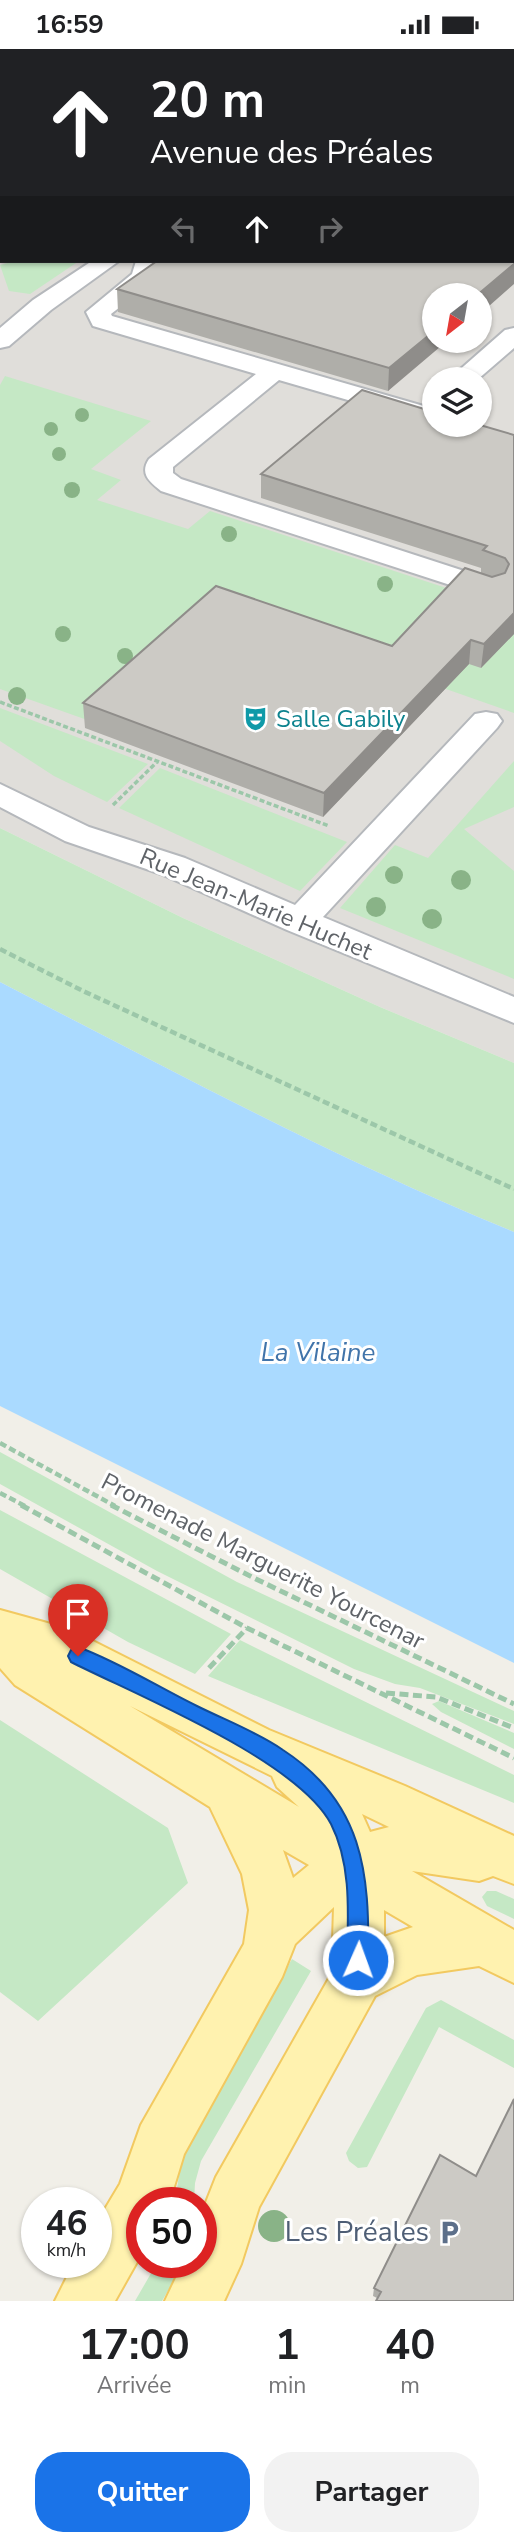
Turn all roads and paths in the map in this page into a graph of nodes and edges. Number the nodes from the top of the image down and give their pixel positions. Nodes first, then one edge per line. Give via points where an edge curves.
1 (104, 263) edge
2 (146, 263) edge
3 (514, 335) edge
4 (0, 341) edge
5 (476, 367) edge
6 (275, 371) junction
7 (422, 409) edge
8 (491, 589) edge
9 (0, 702) edge
10 (486, 721) dead end
11 (157, 761) junction
12 (0, 795) edge
13 (77, 834) junction
14 (372, 842) junction
15 (299, 922) junction
16 (0, 949) edge
17 (514, 1011) edge
18 (514, 1188) edge
19 (0, 1443) edge
20 (0, 1493) edge
21 (247, 1628) junction
22 (0, 1630) edge
23 (0, 1636) edge
24 (202, 1674) dead end
25 (384, 1694) junction
26 (514, 1704) edge
27 (514, 1728) edge
28 (276, 1756) junction
29 (514, 1758) edge
30 (226, 1791) junction
31 (514, 1863) edge
32 (354, 1865) junction
33 (274, 1930) junction
34 (498, 1949) edge
35 (357, 1978) junction
36 (83, 2301) edge
37 (193, 2301) edge

1 - 4 street via 42,305
2 - 6 street via 144,277 98,312 102,321
3 - 5 street
6 - 7 street
6 - 8 street via 159,465 159,476 171,485
9 - 11 path
10 - 14 street
11 - 13 path
11 - 14 path
12 - 13 street, Rue Jean-Marie Huchet
13 - 15 street, Rue Jean-Marie Huchet via 173,866
14 - 15 street
15 - 17 street, Rue Jean-Marie Huchet
16 - 18 path
19 - 26 path, Promenade Marguerite Yourcenar via 328,1615
20 - 21 path
21 - 24 path
21 - 25 path
22 - 28 main road via 52,1643
23 - 30 main road via 31,1670
25 - 27 path via 436,1695
25 - 29 path
28 - 31 main road via 388,1802
28 - 32 main road via 339,1818
30 - 32 main road
30 - 33 main road via 259,1846 269,1881
31 - 32 main road via 408,1847
32 - 33 main road via 313,1892
32 - 34 main road
32 - 35 main road via 359,1912
33 - 36 main road via 264,1959 160,2144 144,2196
34 - 35 main road via 412,1951 387,1958
35 - 37 main road via 235,2196 213,2264

